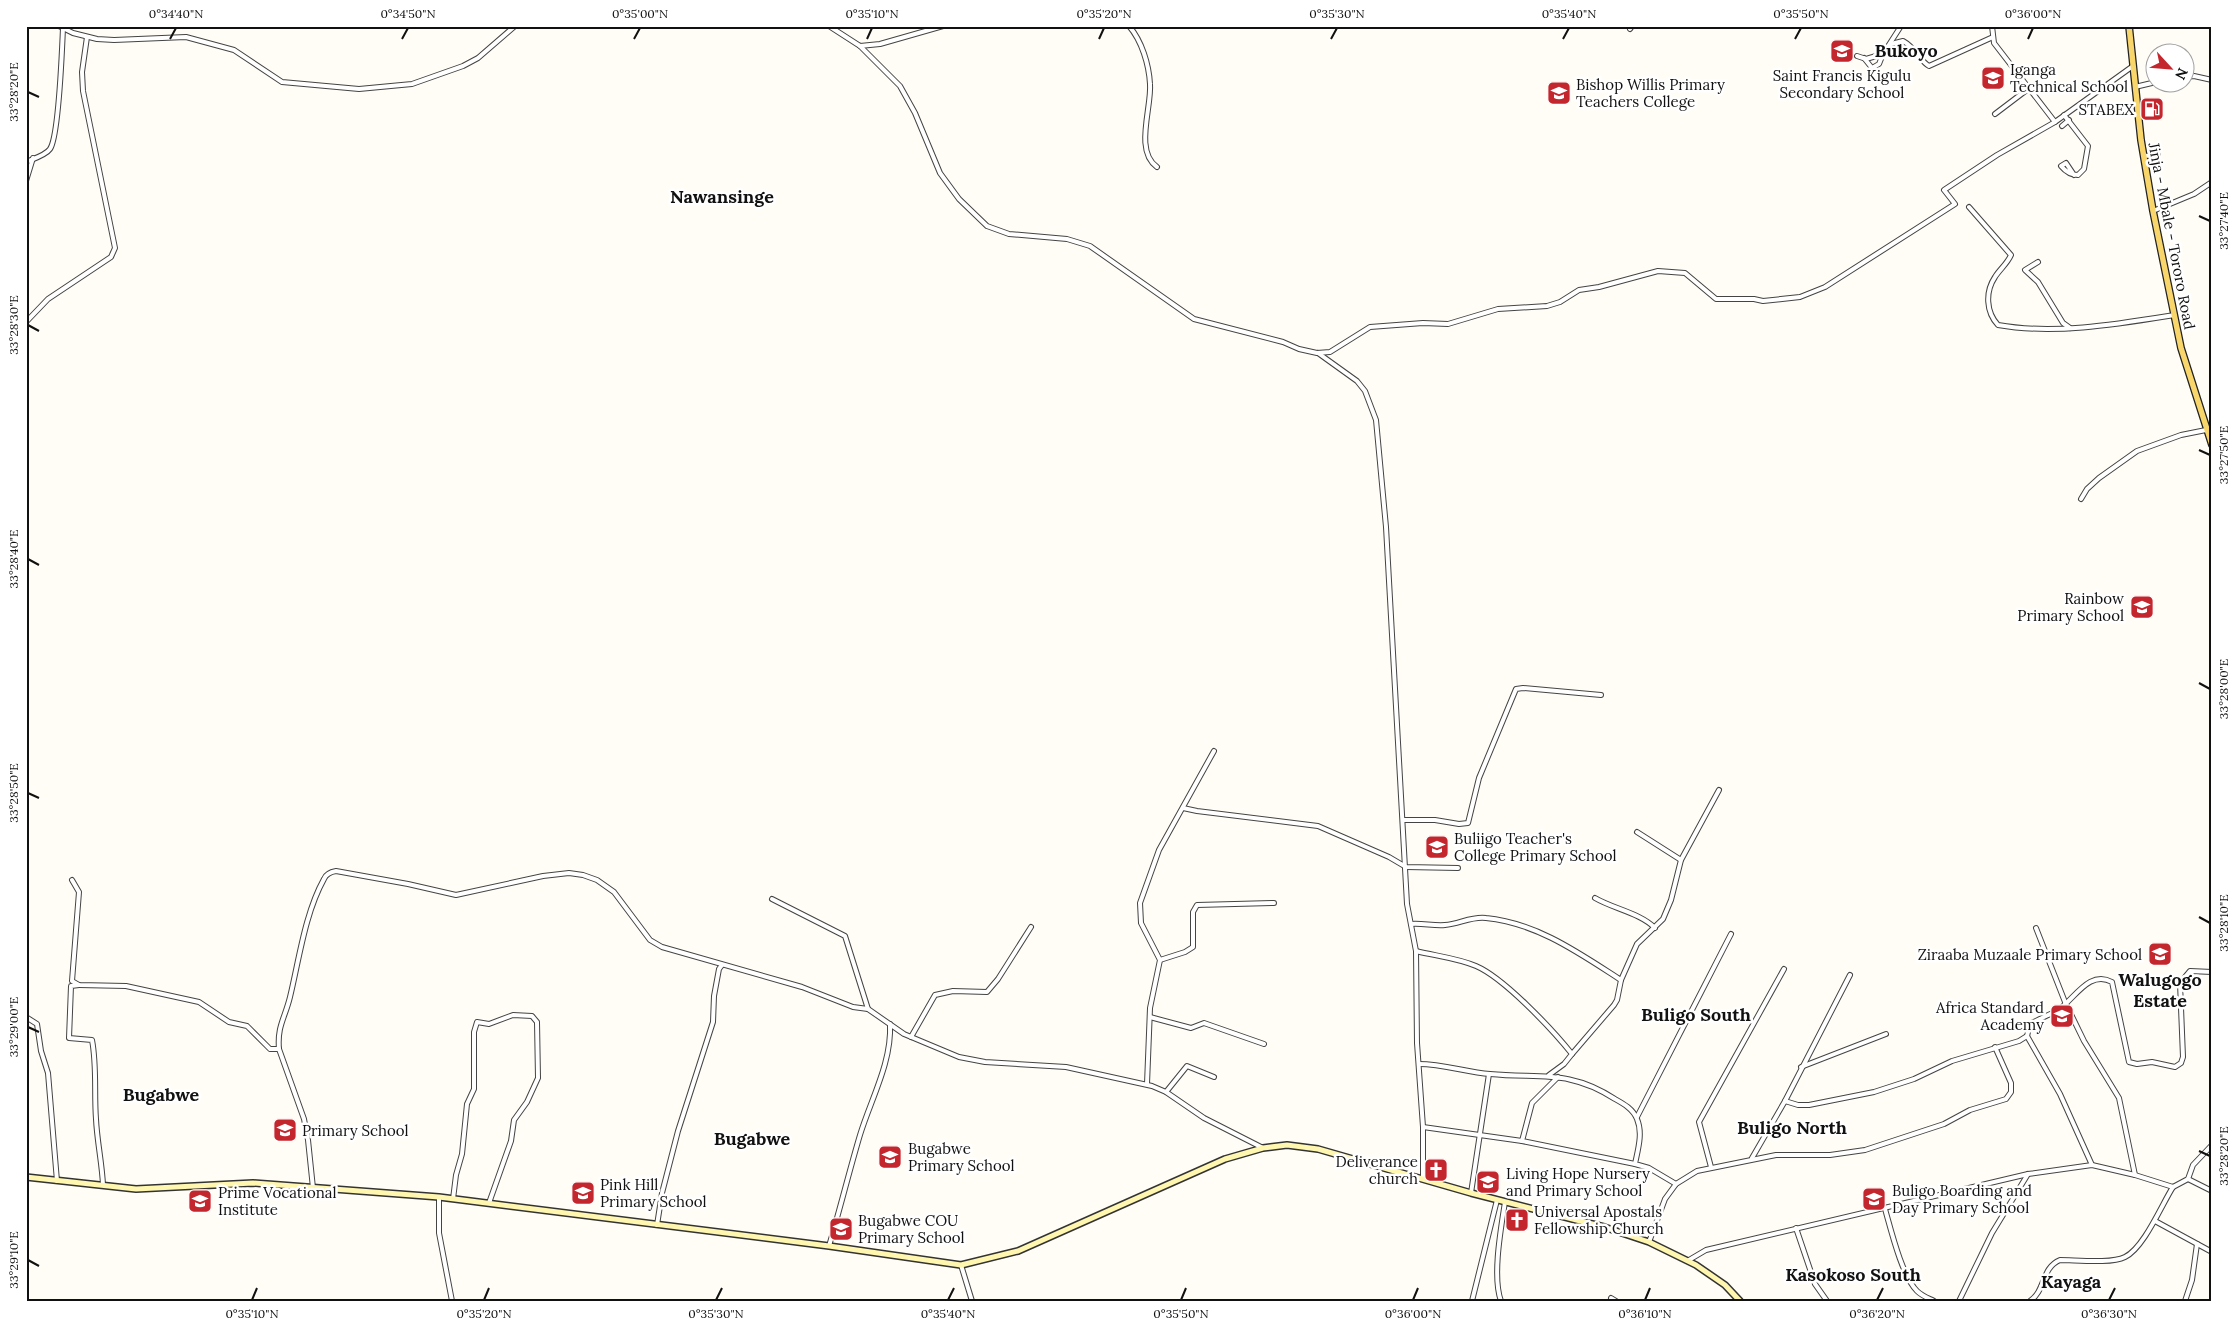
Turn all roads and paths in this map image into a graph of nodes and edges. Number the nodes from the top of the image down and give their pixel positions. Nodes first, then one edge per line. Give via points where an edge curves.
1 (515, 26) edge
2 (829, 26) edge
3 (943, 26) edge
4 (1129, 26) edge
5 (1901, 26) edge
6 (1992, 26) edge
7 (2129, 26) edge
8 (61, 27) edge
9 (87, 37) junction
10 (1993, 37) junction
11 (1891, 44) junction
12 (860, 46) junction
13 (1883, 54) junction
14 (1857, 56) dead end
15 (1863, 58) junction
16 (2133, 66) junction
17 (2196, 76) edge
18 (2212, 80) edge
19 (2146, 84) edge
20 (2135, 87) junction
21 (2028, 89) junction
22 (1995, 114) dead end
23 (2064, 114) junction
24 (2069, 120) junction
25 (2055, 122) junction
26 (2062, 126) dead end
27 (2158, 154) dead end
28 (2144, 156) junction
29 (33, 158) junction
30 (26, 162) edge
31 (1156, 167) dead end
32 (2074, 175) dead end
33 (26, 181) edge
34 (2212, 182) edge
35 (1970, 207) dead end
36 (2153, 212) junction
37 (2038, 262) dead end
38 (2174, 315) junction
39 (26, 322) edge
40 (2070, 328) junction
41 (1317, 352) junction
42 (2206, 430) junction
43 (2212, 446) edge
44 (2081, 499) dead end
45 (1602, 696) dead end
46 (1214, 751) dead end
47 (1719, 790) dead end
48 (1183, 808) junction
49 (1403, 820) junction
50 (1637, 832) dead end
51 (1681, 860) junction
52 (1406, 868) junction
53 (1458, 868) dead end
54 (72, 880) dead end
55 (1596, 898) dead end
56 (772, 899) dead end
57 (1274, 903) dead end
58 (1411, 924) junction
59 (1032, 927) dead end
60 (1654, 928) junction
61 (2036, 928) dead end
62 (1731, 934) dead end
63 (1416, 951) junction
64 (1160, 960) junction
65 (722, 965) junction
66 (1784, 969) dead end
67 (2212, 972) edge
68 (1850, 975) dead end
69 (1621, 980) junction
70 (79, 985) junction
71 (2065, 1002) junction
72 (868, 1009) junction
73 (26, 1017) edge
74 (1150, 1017) junction
75 (890, 1024) junction
76 (1886, 1034) dead end
77 (2027, 1036) junction
78 (911, 1037) junction
79 (1264, 1044) dead end
80 (1995, 1047) junction
81 (279, 1049) junction
82 (1572, 1054) junction
83 (1419, 1064) junction
84 (1801, 1067) junction
85 (1489, 1074) junction
86 (1549, 1075) junction
87 (1214, 1076) dead end
88 (1558, 1077) junction
89 (1147, 1084) junction
90 (1166, 1092) junction
91 (1785, 1101) junction
92 (1637, 1117) junction
93 (1423, 1127) junction
94 (1479, 1134) junction
95 (1522, 1141) junction
96 (2212, 1145) edge
97 (1263, 1148) junction
98 (1752, 1158) junction
99 (1635, 1164) junction
100 (2092, 1165) junction
101 (1711, 1167) junction
102 (2028, 1174) junction
103 (2135, 1175) junction
104 (26, 1178) edge
105 (1423, 1178) junction
106 (2188, 1179) junction
107 (57, 1181) junction
108 (1676, 1184) junction
109 (103, 1185) junction
110 (2173, 1187) junction
111 (313, 1188) junction
112 (2212, 1191) edge
113 (1471, 1193) junction
114 (438, 1197) junction
115 (453, 1199) junction
116 (1498, 1200) junction
117 (1505, 1202) junction
118 (489, 1204) junction
119 (1885, 1208) junction
120 (2155, 1221) junction
121 (658, 1225) junction
122 (1796, 1228) junction
123 (1649, 1242) junction
124 (2197, 1244) junction
125 (829, 1246) junction
126 (2212, 1252) edge
127 (1689, 1260) junction
128 (962, 1265) junction
129 (452, 1301) edge
130 (972, 1301) edge
131 (1472, 1301) edge
132 (1501, 1301) edge
133 (1740, 1301) edge
134 (1827, 1301) edge
135 (1934, 1301) edge
136 (1959, 1301) edge
137 (2030, 1301) edge
138 (2185, 1301) edge

1 - 9 street via 478,58 463,66 412,84 359,89 282,82 234,50 186,37 114,40
2 - 12 street
3 - 12 street via 880,44
4 - 31 street via 1144,54 1150,85 1144,134 1152,164
5 - 11 street
6 - 10 street
7 - 16 main road, Jinja - Mbale - Tororo Road
8 - 9 street
8 - 29 street via 59,100 51,146
9 - 39 street via 83,91 115,248 111,257 48,299
10 - 11 street via 1930,66 1911,45 1903,41
10 - 21 street via 2004,58
11 - 13 street
12 - 41 street via 900,86 940,173 959,199 987,226 1009,234 1067,239 1090,246 1194,319
13 - 15 street
13 - 15 street via 1879,64 1872,68
14 - 15 street
16 - 20 main road, Jinja - Mbale - Tororo Road
16 - 23 street
17 - 18 street
19 - 20 street
20 - 28 main road, Jinja - Mbale - Tororo Road
21 - 22 street
21 - 25 street
23 - 24 street
23 - 25 street
24 - 26 street
24 - 32 street via 2088,146 2084,169
25 - 41 street via 1944,190 1955,204 1825,287 1800,297 1764,301 1716,299 1685,273 1658,272 1579,290 1547,306 1498,309 1448,324 1370,327 1330,352
27 - 28 street
28 - 36 main road, Jinja - Mbale - Tororo Road
29 - 30 street
29 - 33 street
34 - 36 street via 2194,194
35 - 40 street via 2011,256 1994,278 1989,294 1992,318 1998,325 2018,328
36 - 38 main road, Jinja - Mbale - Tororo Road
37 - 40 street via 2025,270 2038,282 2063,323
38 - 40 street
38 - 42 main road, Jinja - Mbale - Tororo Road
41 - 49 street via 1357,381 1376,420 1386,527
42 - 43 main road, Jinja - Mbale - Tororo Road
42 - 44 street via 2176,436 2137,451 2099,478
45 - 49 street via 1516,689 1479,778 1468,823
46 - 48 street
47 - 51 street
48 - 52 street via 1318,826 1389,857
48 - 64 street via 1159,850 1140,903 1141,923
49 - 52 street
50 - 51 street
51 - 60 street via 1671,900 1663,919
52 - 53 street
52 - 58 street
54 - 70 street via 80,892 72,981
55 - 60 street via 1641,917
56 - 72 street via 845,936
57 - 64 street via 1197,905 1193,912 1193,947
58 - 63 street
58 - 69 street via 1444,925 1486,918 1512,924 1559,942
59 - 78 street via 986,992 953,991 935,996
60 - 69 street via 1637,944
61 - 71 street
62 - 92 street
63 - 82 street via 1462,961 1488,973 1560,1038
63 - 83 street
64 - 74 street
65 - 72 street
65 - 81 street via 662,947 650,940 614,892 584,874 543,876 456,895 336,871 324,878 303,935 288,1003 279,1026
65 - 121 street via 714,996 713,1022 678,1131 662,1193
66 - 101 street via 1699,1122
67 - 71 street via 2190,971 2180,983 2183,1057 2175,1067 2129,1062 2112,982 2107,979 2090,982
68 - 84 street
69 - 82 street via 1614,1005
70 - 81 street via 126,986 199,1002 229,1022 247,1026 270,1049
70 - 109 street via 71,986 69,1038 92,1040 96,1058 94,1092
71 - 77 street via 2060,1009 2030,1024
71 - 103 street via 2084,1041 2119,1098
72 - 75 street
73 - 107 street via 37,1024 48,1073
74 - 79 street via 1191,1028 1204,1023
74 - 89 street
75 - 78 street
75 - 125 street via 891,1038 884,1066
76 - 84 street
77 - 80 street
77 - 100 street via 2060,1094
78 - 89 street via 973,1061 1066,1067
80 - 91 street via 1874,1092 1809,1105
80 - 98 street via 2011,1083 2011,1092 2006,1099 1865,1150 1830,1155
81 - 111 street via 304,1119
82 - 86 street
83 - 85 street
83 - 93 street
84 - 91 street
85 - 86 street
85 - 94 street
86 - 88 street
87 - 90 street via 1187,1066
88 - 92 street via 1602,1090
88 - 95 street via 1532,1103
89 - 90 street
90 - 97 street via 1204,1118
91 - 98 street
92 - 99 street via 1640,1136
93 - 94 street
93 - 105 street
94 - 95 street
94 - 113 street
95 - 99 street
96 - 106 street via 2193,1165
97 - 105 street via 1287,1145 1318,1149
97 - 128 street via 1225,1159 1018,1251
98 - 101 street
99 - 108 street via 1649,1168
100 - 102 street
100 - 103 street
101 - 108 street via 1686,1176
102 - 119 street
102 - 136 street via 1997,1225
103 - 110 street
104 - 107 street
105 - 113 street
106 - 110 street
106 - 112 street
107 - 109 street
108 - 123 street via 1665,1199
109 - 111 street via 136,1189 253,1183
110 - 120 street
111 - 114 street
113 - 116 street
114 - 115 street
114 - 129 street via 439,1234
115 - 118 street
115 - 118 street via 467,1104 474,1089 474,1032 477,1022 489,1024 513,1015 532,1016 537,1022 538,1078 514,1120 512,1141
116 - 117 street
116 - 131 street
117 - 123 street
117 - 132 street via 1500,1233 1498,1290
118 - 121 street
119 - 122 street
119 - 135 street via 1911,1284
120 - 124 street
120 - 137 street via 2125,1257 2052,1263
121 - 125 street
122 - 127 street via 1706,1250
122 - 134 street via 1815,1284
123 - 127 street
124 - 126 street
124 - 138 street via 2192,1280
125 - 128 street
127 - 133 street
128 - 130 street

